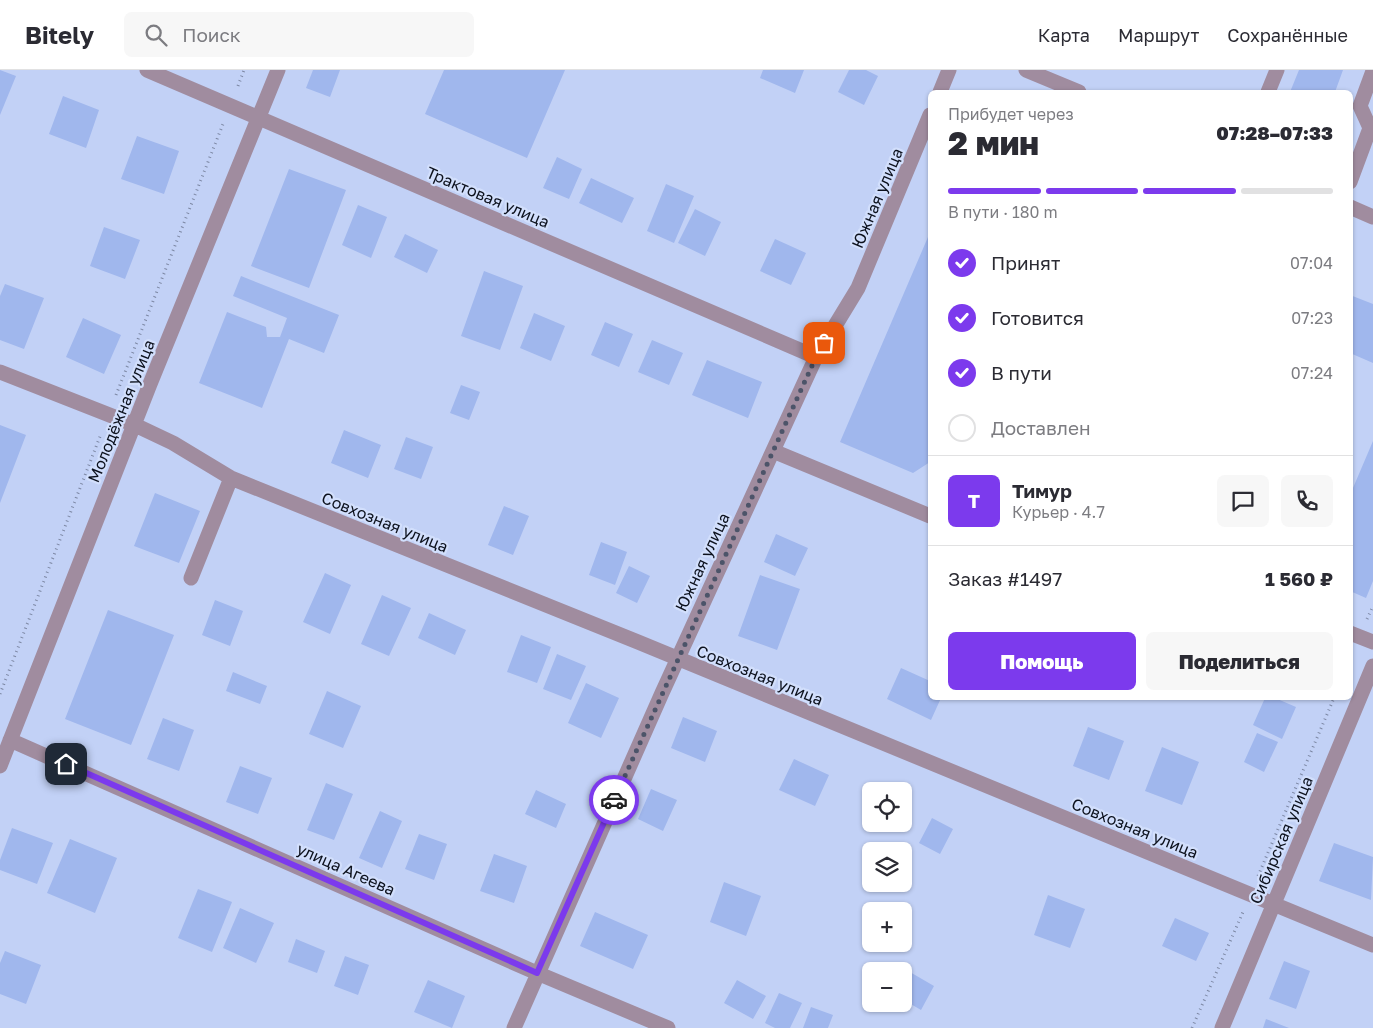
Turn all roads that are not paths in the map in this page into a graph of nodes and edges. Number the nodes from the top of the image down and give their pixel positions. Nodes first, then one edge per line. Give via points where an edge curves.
1 (147, 70) edge
2 (278, 70) edge
3 (949, 70) edge
4 (1026, 70) edge
5 (1277, 70) edge
6 (1373, 71) edge
7 (941, 90) edge
8 (1074, 90) edge
9 (1269, 90) edge
10 (261, 117) junction
11 (928, 120) edge
12 (1371, 129) edge
13 (1353, 174) edge
14 (1353, 208) edge
15 (1373, 217) edge
16 (816, 357) junction
17 (0, 372) edge
18 (135, 425) junction
19 (773, 451) junction
20 (231, 478) junction
21 (928, 515) edge
22 (192, 578) dead end
23 (1353, 634) edge
24 (1373, 642) edge
25 (677, 660) junction
26 (1373, 666) edge
27 (10, 740) junction
28 (0, 766) edge
29 (1274, 904) junction
30 (1373, 945) edge
31 (537, 973) junction
32 (514, 1028) edge
33 (668, 1028) edge
34 (1222, 1028) edge

1 - 10 street, Трактовая улица
2 - 10 street, Молодёжная улица
3 - 7 street
4 - 8 street
5 - 9 street
6 - 12 street via 1360,106
10 - 16 street, Трактовая улица
10 - 18 street, Молодёжная улица
11 - 16 street, Южная улица via 858,288
12 - 13 street
14 - 15 street
16 - 19 street, Южная улица
17 - 18 street, Совхозная улица
18 - 20 street, Совхозная улица via 173,443
18 - 27 street, Молодёжная улица
19 - 21 street
19 - 25 street, Южная улица
20 - 22 street
20 - 25 street, Совхозная улица
23 - 24 street
25 - 29 street, Совхозная улица
25 - 31 street, Южная улица
26 - 29 street, Сибирская улица
27 - 28 street, Молодёжная улица
27 - 31 street, улица Агеева
29 - 30 street, Совхозная улица
29 - 34 street, Сибирская улица
31 - 32 street, Южная улица
31 - 33 street, улица Агеева

